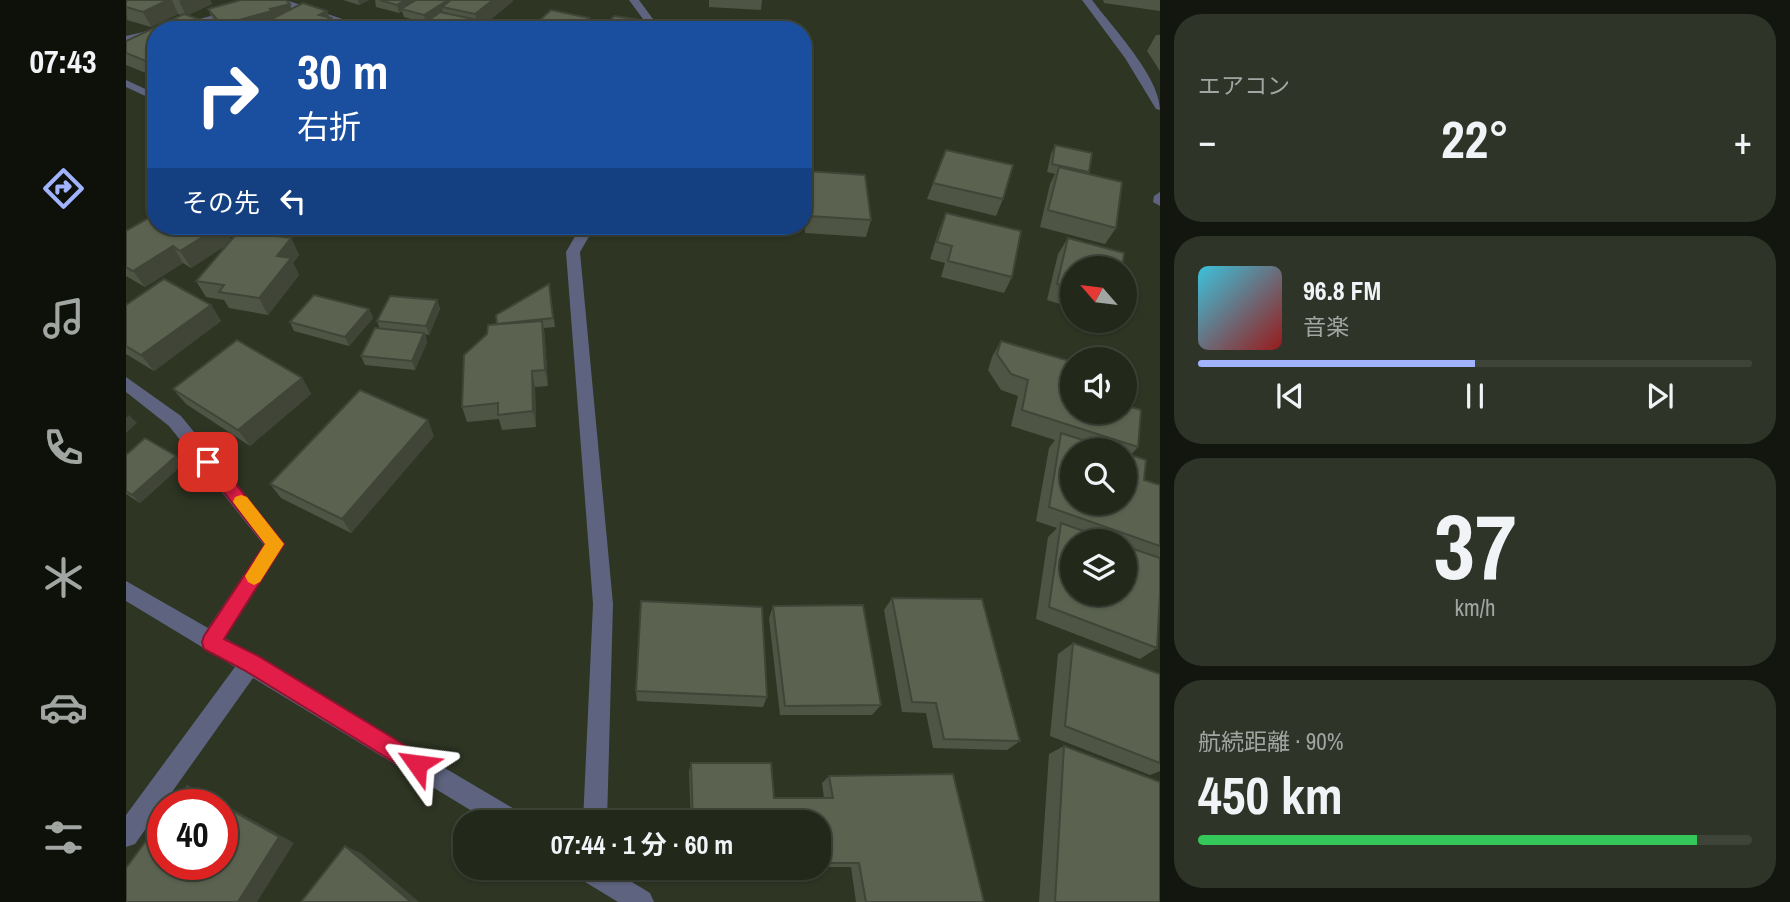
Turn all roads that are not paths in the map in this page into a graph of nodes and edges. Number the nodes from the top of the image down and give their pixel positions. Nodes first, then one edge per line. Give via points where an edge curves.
1 (634, 0) edge
2 (1087, 0) edge
3 (280, 1) edge
4 (200, 21) edge
5 (342, 21) edge
6 (649, 21) edge
7 (147, 34) edge
8 (127, 38) edge
9 (126, 83) edge
10 (147, 94) edge
11 (1160, 107) edge
12 (1160, 196) edge
13 (1160, 202) edge
14 (583, 235) edge
15 (126, 383) edge
16 (126, 590) edge
17 (211, 642) junction
18 (251, 663) junction
19 (492, 810) edge
20 (595, 810) edge
21 (126, 835) edge
22 (608, 880) edge
23 (641, 902) edge

1 - 6 street
2 - 11 street
3 - 4 street
3 - 5 street
7 - 8 street
9 - 10 street
12 - 13 street
14 - 20 street via 573,252 603,604
15 - 17 street via 175,421 275,544
16 - 17 street
17 - 18 street
18 - 19 street
18 - 21 street
22 - 23 street

